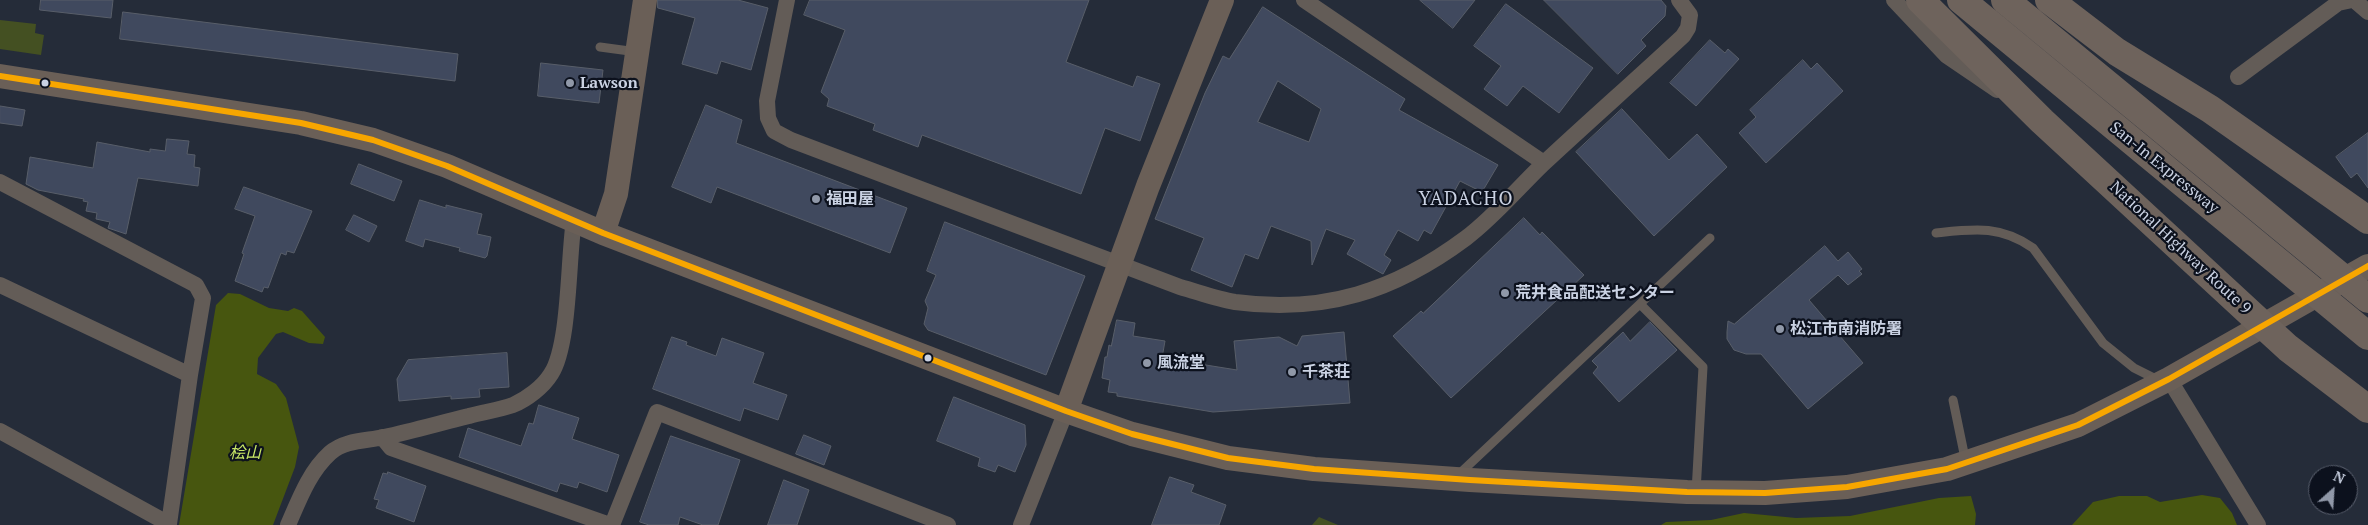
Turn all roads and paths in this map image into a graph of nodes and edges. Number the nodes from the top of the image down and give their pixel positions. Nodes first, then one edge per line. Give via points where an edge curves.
1 (645, 0) edge
2 (787, 0) edge
3 (1222, 0) edge
4 (1304, 0) edge
5 (1679, 0) edge
6 (1894, 0) edge
7 (1920, 0) edge
8 (1961, 0) edge
9 (2005, 0) edge
10 (2048, 0) edge
11 (2353, 0) edge
12 (2368, 12) edge
13 (600, 47) dead end
14 (637, 52) junction
15 (0, 76) edge
16 (2238, 77) dead end
17 (2042, 121) junction
18 (1544, 163) junction
19 (0, 182) edge
20 (574, 220) junction
21 (2368, 220) edge
22 (603, 232) junction
23 (1936, 233) dead end
24 (1710, 238) dead end
25 (1120, 264) junction
26 (2368, 266) edge
27 (0, 285) edge
28 (2368, 299) edge
29 (1640, 304) junction
30 (2264, 326) junction
31 (2367, 335) edge
32 (190, 375) junction
33 (2166, 381) junction
34 (1953, 400) dead end
35 (2368, 408) edge
36 (1066, 412) junction
37 (0, 431) edge
38 (382, 437) junction
39 (1966, 463) junction
40 (1453, 479) junction
41 (1696, 492) junction
42 (169, 524) edge
43 (288, 525) edge
44 (611, 525) edge
45 (948, 525) edge
46 (1021, 525) edge
47 (2258, 525) edge

1 - 14 street
2 - 25 street via 767,101 768,118 774,131
3 - 25 street
4 - 18 street
5 - 18 street via 1690,14 1683,36
6 - 17 street via 1947,56
7 - 17 highway, National Highway Route 9
8 - 31 highway, San-In Expressway
9 - 28 highway, San-In Expressway
10 - 21 highway via 2118,52 2210,109
11 - 12 street
11 - 16 street via 2338,2
13 - 14 lane
14 - 22 street via 616,194
15 - 20 street via 300,123 373,140 447,166
17 - 30 highway, National Highway Route 9
18 - 25 street via 1467,237 1383,287 1340,300 1289,305 1234,302 1180,287
19 - 32 street via 196,285 203,298
20 - 22 street
20 - 38 street via 561,346 552,374 534,392 513,404
22 - 36 street
23 - 33 lane via 1983,229 2022,240 2037,254 2103,343 2134,368
24 - 29 lane
25 - 36 street
26 - 30 street
27 - 32 street
29 - 40 lane
29 - 41 lane via 1703,367
30 - 33 street
30 - 35 highway, National Highway Route 9
32 - 42 street
33 - 39 street via 2078,424
33 - 47 street
34 - 39 lane
36 - 40 street via 1132,434 1228,458 1314,469
36 - 46 street
37 - 42 street
38 - 43 street via 352,442 330,453 302,492
38 - 44 street via 391,448
39 - 41 street via 1847,487 1765,493
40 - 41 street
44 - 45 street via 657,412

